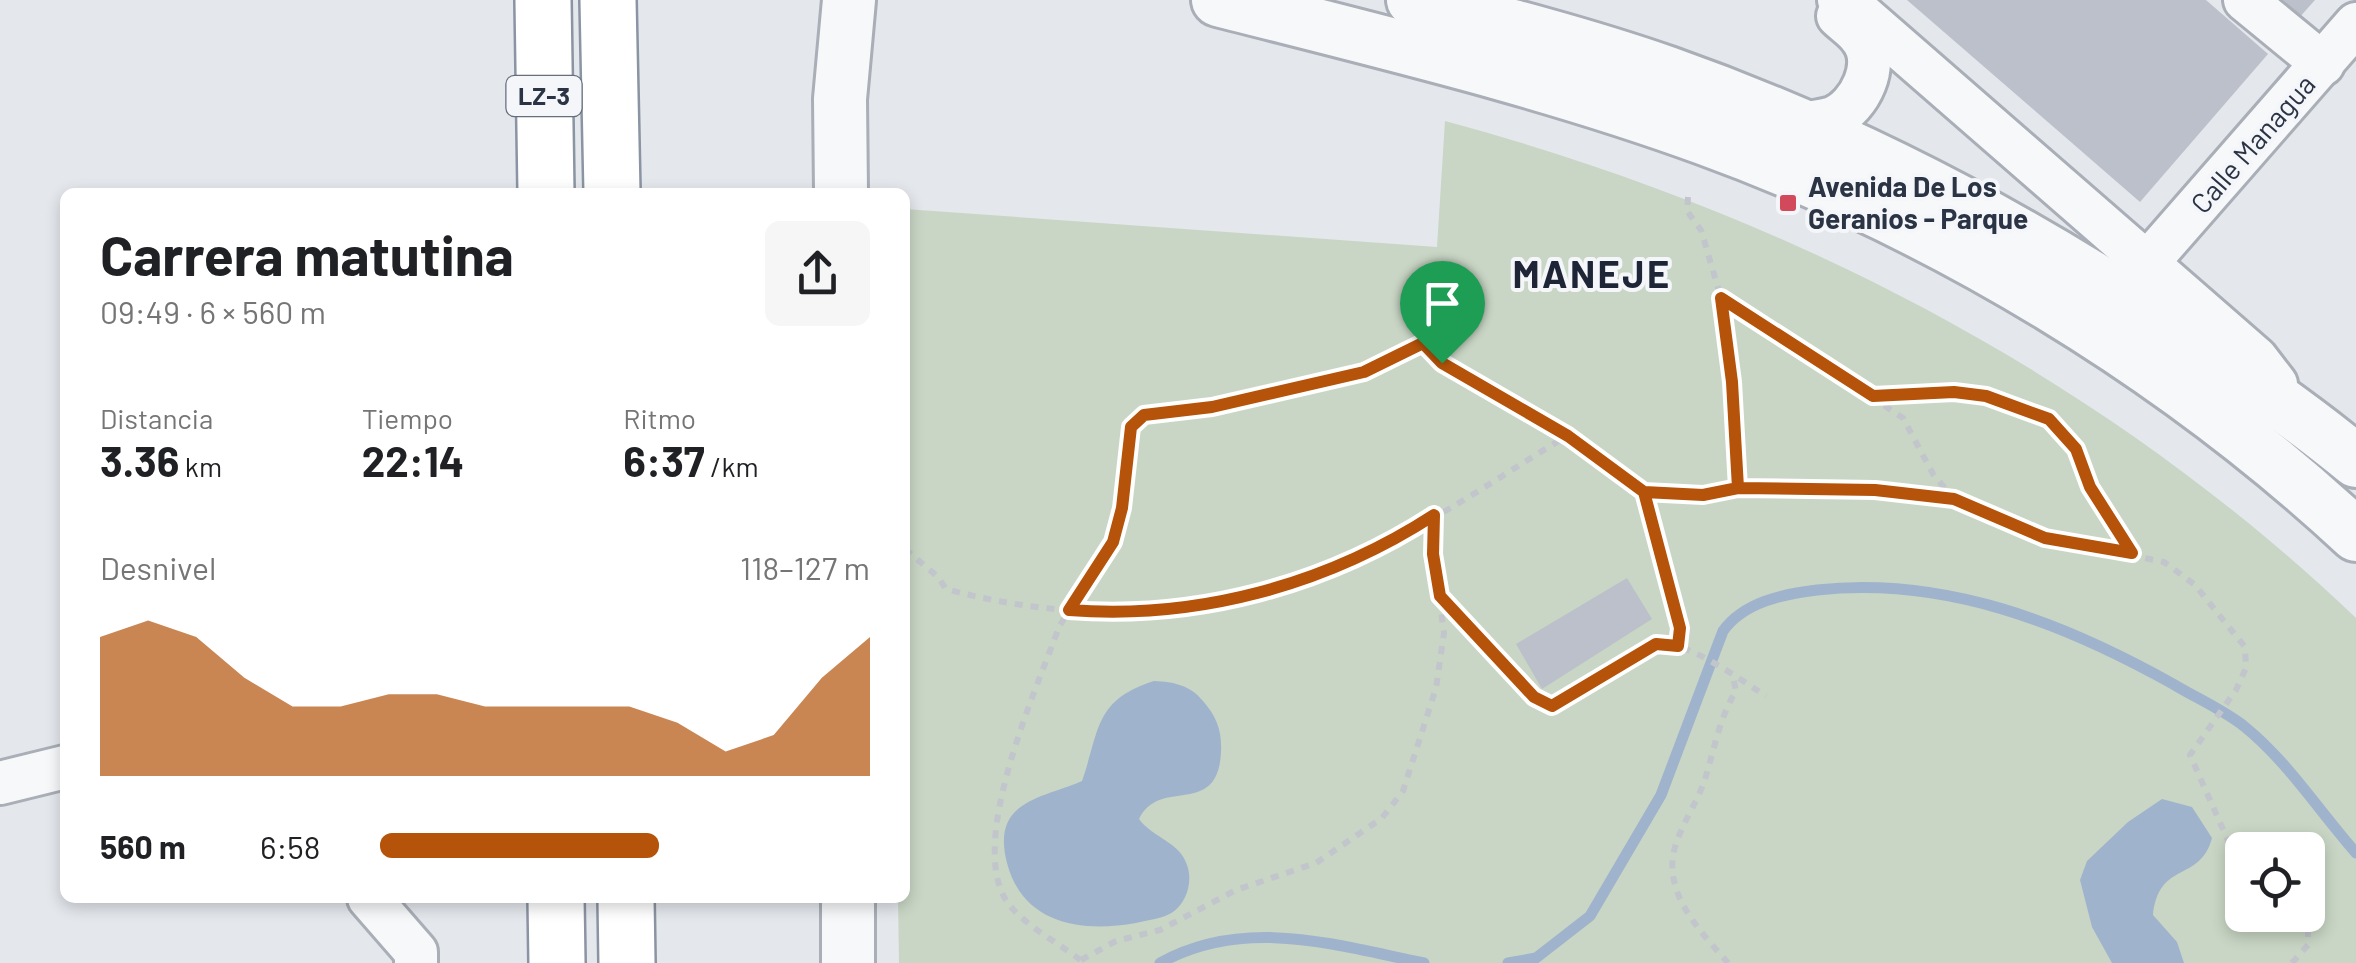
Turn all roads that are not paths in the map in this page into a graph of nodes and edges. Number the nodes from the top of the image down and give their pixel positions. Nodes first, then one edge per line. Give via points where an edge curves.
1 (543, 0) edge
2 (608, 0) edge
3 (818, 0) edge
4 (849, 0) edge
5 (1218, 0) edge
6 (1414, 0) edge
7 (1825, 0) edge
8 (1839, 0) edge
9 (2245, 0) edge
10 (2356, 24) edge
11 (2323, 64) junction
12 (840, 99) junction
13 (1802, 125) junction
14 (546, 188) edge
15 (612, 188) edge
16 (841, 188) edge
17 (2148, 262) junction
18 (2294, 409) junction
19 (2356, 461) edge
20 (2356, 535) edge
21 (60, 768) edge
22 (0, 783) edge
23 (373, 903) edge
24 (556, 903) edge
25 (626, 903) edge
26 (848, 903) edge
27 (416, 963) edge
28 (557, 963) edge
29 (627, 963) edge
30 (848, 963) edge

1 - 14 highway, LZ-3
2 - 15 highway, LZ-3
3 - 12 street
4 - 12 street
5 - 20 street via 1588,98 1710,140 1856,203 2078,324 2262,454
6 - 13 street via 1666,72
7 - 13 street via 1862,38 1870,54 1866,79 1856,100 1835,117
8 - 17 street
9 - 11 street
10 - 11 street, Calle Managua
11 - 17 street, Calle Managua
12 - 16 street
13 - 18 street via 2044,248
17 - 18 street via 2256,358
18 - 19 street
21 - 22 street
23 - 27 street via 416,952
24 - 28 highway
25 - 29 highway
26 - 30 street

